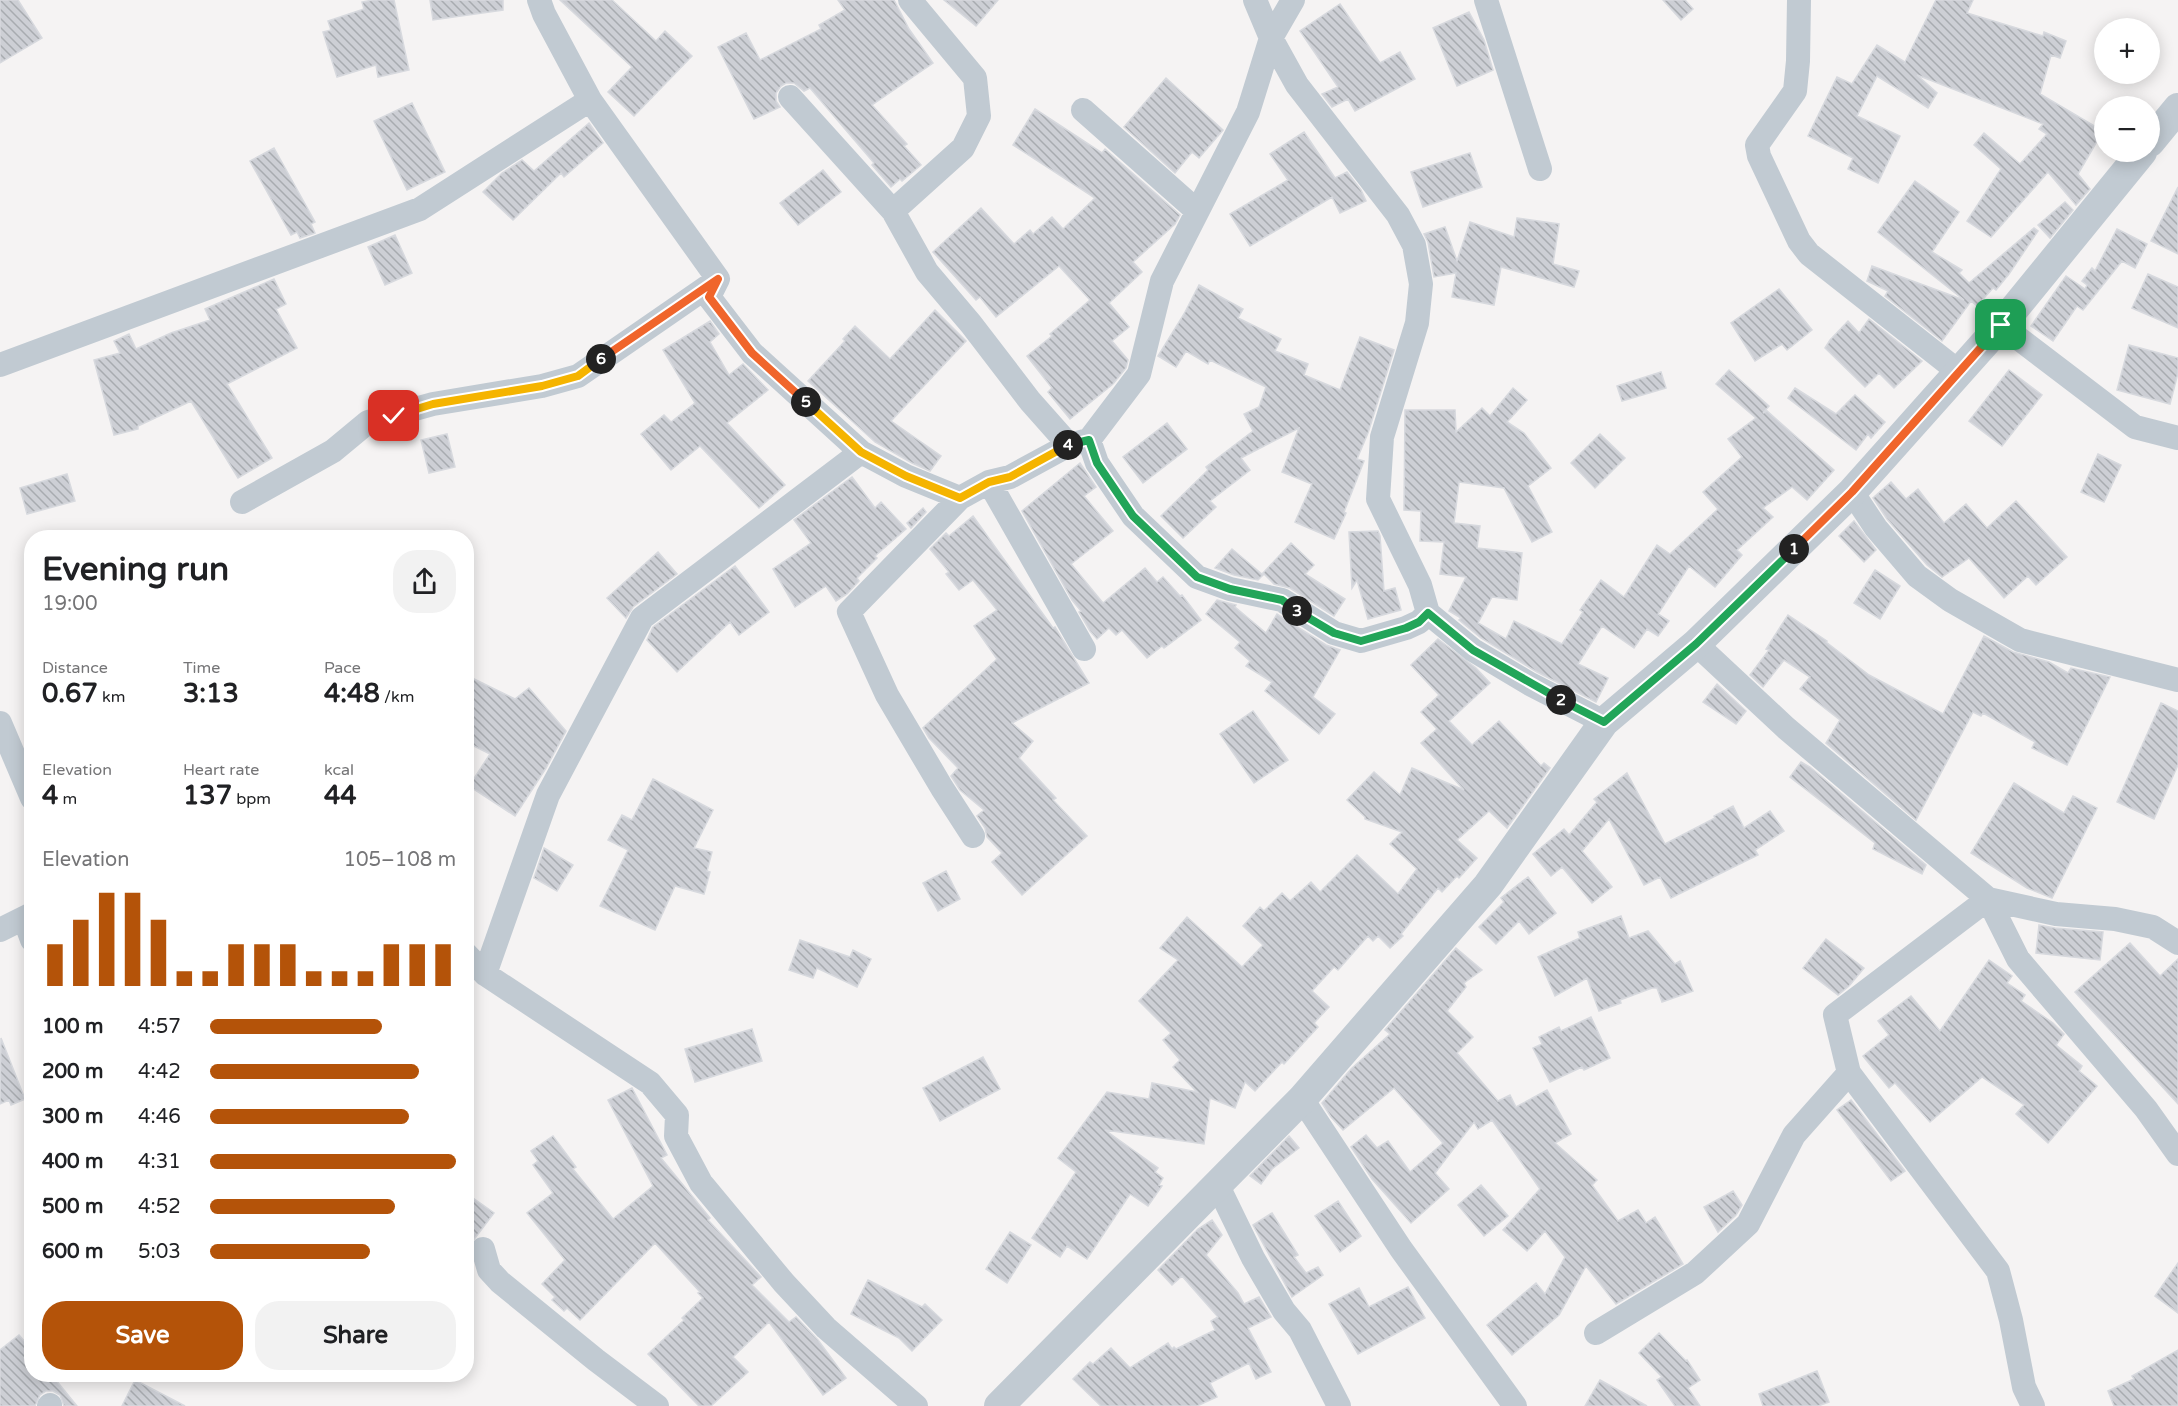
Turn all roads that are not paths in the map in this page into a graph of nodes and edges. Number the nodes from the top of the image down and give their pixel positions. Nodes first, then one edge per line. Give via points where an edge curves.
1 (539, 0) edge
2 (910, 0) edge
3 (1255, 0) edge
4 (1293, 0) edge
5 (1486, 0) edge
6 (1799, 0) edge
7 (1271, 38) junction
8 (790, 97) dead end
9 (590, 99) junction
10 (2178, 108) edge
11 (1083, 110) dead end
12 (2160, 130) edge
13 (2134, 162) edge
14 (1540, 169) dead end
15 (893, 211) junction
16 (1197, 211) junction
17 (718, 279) junction
18 (2001, 325) junction
19 (0, 365) edge
20 (1959, 372) junction
21 (1079, 442) junction
22 (2176, 444) edge
23 (861, 452) junction
24 (989, 482) junction
25 (1852, 492) junction
26 (960, 498) junction
27 (242, 502) dead end
28 (1428, 613) junction
29 (1696, 644) junction
30 (1084, 649) dead end
31 (2178, 680) edge
32 (1604, 722) junction
33 (0, 723) edge
34 (24, 779) edge
35 (974, 836) dead end
36 (1988, 899) junction
37 (24, 925) edge
38 (0, 930) edge
39 (2178, 943) edge
40 (474, 963) edge
41 (484, 974) junction
42 (1849, 1073) junction
43 (1302, 1100) junction
44 (2178, 1154) edge
45 (1216, 1184) junction
46 (483, 1249) dead end
47 (1596, 1333) dead end
48 (657, 1406) edge
49 (916, 1406) edge
50 (999, 1406) edge
51 (1338, 1406) edge
52 (1515, 1406) edge
53 (2033, 1406) edge

1 - 9 street
2 - 15 street via 975,78 979,116 963,148
3 - 7 street
4 - 7 street
5 - 14 street
6 - 20 street via 1795,91 1762,135 1757,145 1759,156 1809,254
7 - 16 street via 1248,112
7 - 28 street via 1297,85 1398,215 1414,245 1421,284 1417,323 1382,437 1378,499 1420,585
8 - 15 street
9 - 17 street
9 - 19 street via 420,209
10 - 12 street
11 - 16 street
13 - 18 street
15 - 21 street via 927,272 1030,400
16 - 21 street via 1162,281 1139,374
17 - 23 street via 709,297 752,353
17 - 27 street via 578,376 433,404 368,422 333,451
18 - 20 street
18 - 22 street via 2135,427
20 - 25 street
21 - 24 street via 1010,477
21 - 28 street via 1133,516 1197,577 1282,600 1334,633 1361,641 1406,628
23 - 26 street
23 - 41 street via 642,618 548,795
24 - 26 street
24 - 30 street
25 - 29 street
25 - 31 street via 1876,528 1917,576 1950,600 2020,640
26 - 35 street via 849,612 887,695
28 - 32 street via 1473,650
29 - 32 street
29 - 36 street via 1786,728
32 - 43 street via 1488,885
33 - 34 street
36 - 39 street via 2056,914 2153,927
36 - 42 street via 1835,1015
36 - 44 street via 2018,959 2146,1109
37 - 38 street
40 - 41 street
41 - 49 street via 650,1083 677,1115 676,1136 701,1183 826,1328
42 - 47 street via 1794,1135 1748,1224 1695,1273
42 - 53 street via 1998,1271 2024,1387
43 - 45 street
43 - 52 street via 1401,1249
45 - 50 street
45 - 51 street via 1253,1258 1284,1311 1300,1330
46 - 48 street via 489,1270 500,1282

